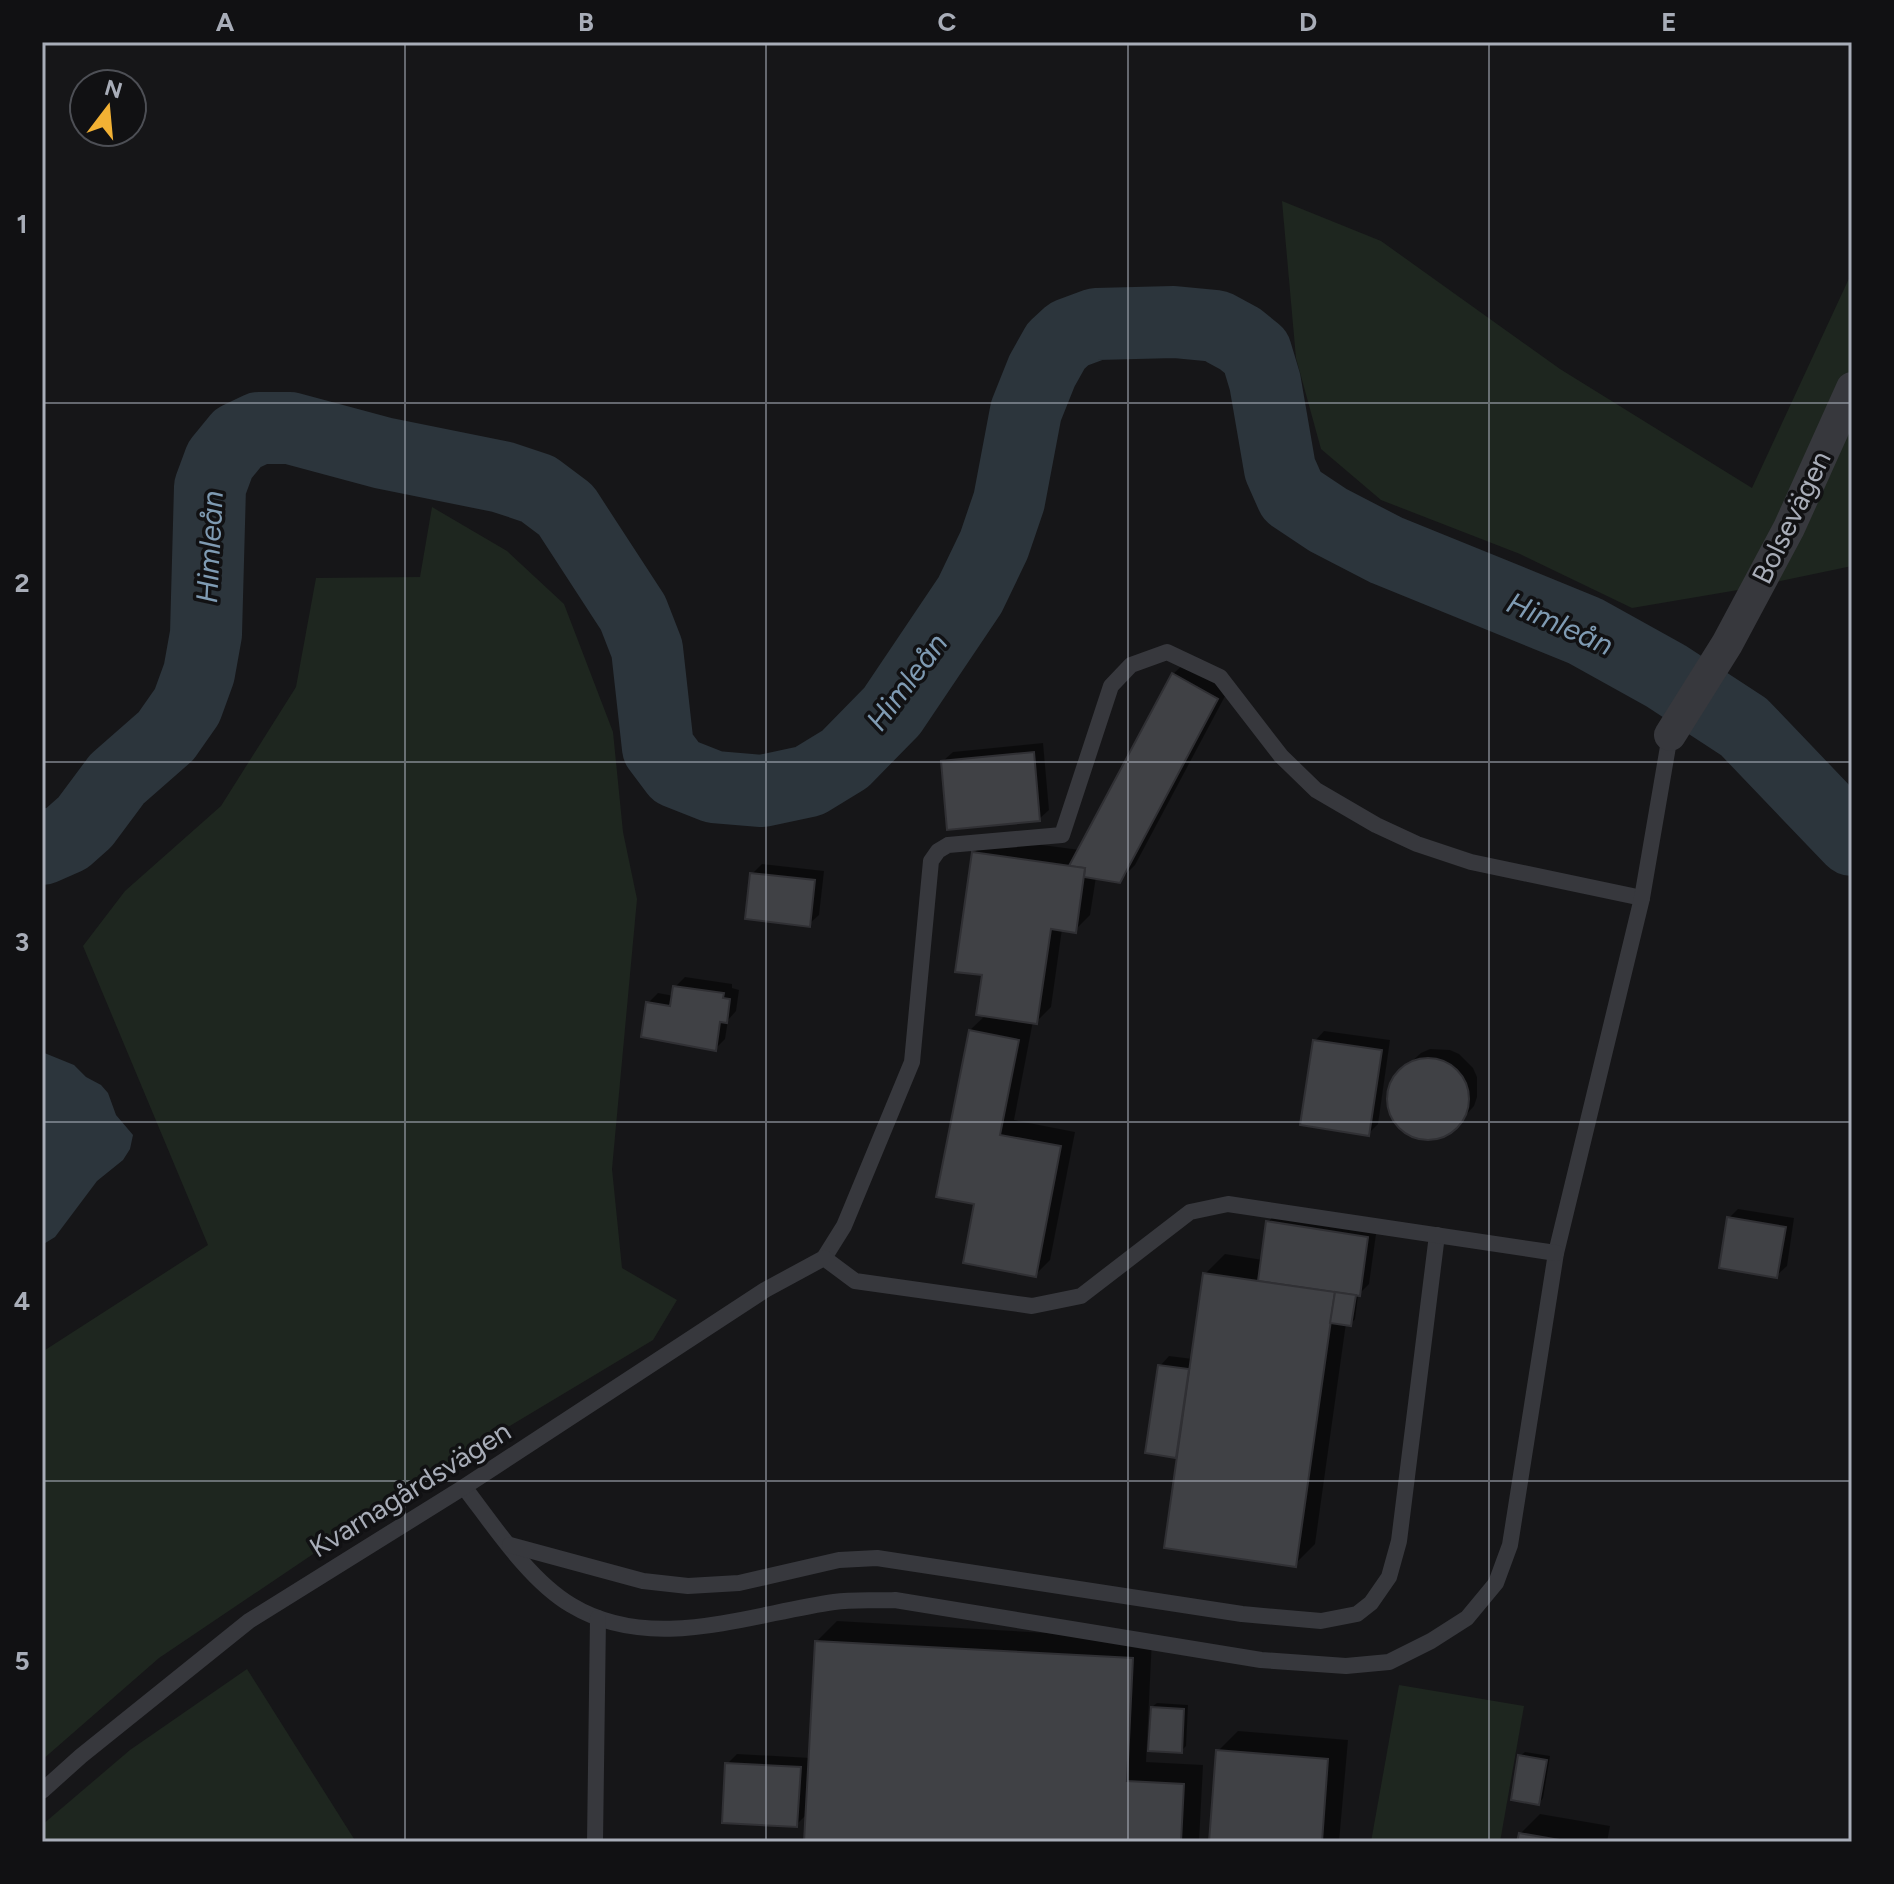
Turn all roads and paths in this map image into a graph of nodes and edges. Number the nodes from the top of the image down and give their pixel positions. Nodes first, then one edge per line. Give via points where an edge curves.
1 (1852, 388) edge
2 (1670, 735) joint
3 (1642, 898) junction
4 (1437, 1235) junction
5 (1556, 1253) junction
6 (824, 1258) junction
7 (464, 1487) junction
8 (508, 1544) junction
9 (598, 1618) junction
10 (42, 1791) edge
11 (595, 1842) edge

1 - 2 street, Bolsevägen via 1789,528 1727,644
2 - 3 lane
3 - 5 lane
3 - 6 lane via 1471,862 1417,844 1316,790 1281,756 1220,677 1167,652 1131,665 1111,686 1062,835 948,845 931,861 912,1062 844,1226
4 - 5 lane
4 - 6 lane via 1228,1204 1190,1212 1081,1296 1032,1306 855,1281
4 - 8 lane via 1399,1541 1389,1577 1357,1614 1321,1621 1242,1614 877,1558 839,1560 739,1583 688,1586 643,1581
5 - 9 lane via 1510,1545 1496,1583 1467,1618 1389,1662 1346,1666 1261,1660 895,1600 836,1602 695,1628 632,1626
6 - 7 lane, Kvarnagårdsvägen via 694,1334
7 - 8 lane
7 - 10 lane, Kvarnagårdsvägen via 249,1621
8 - 9 lane via 545,1585
9 - 11 lane

